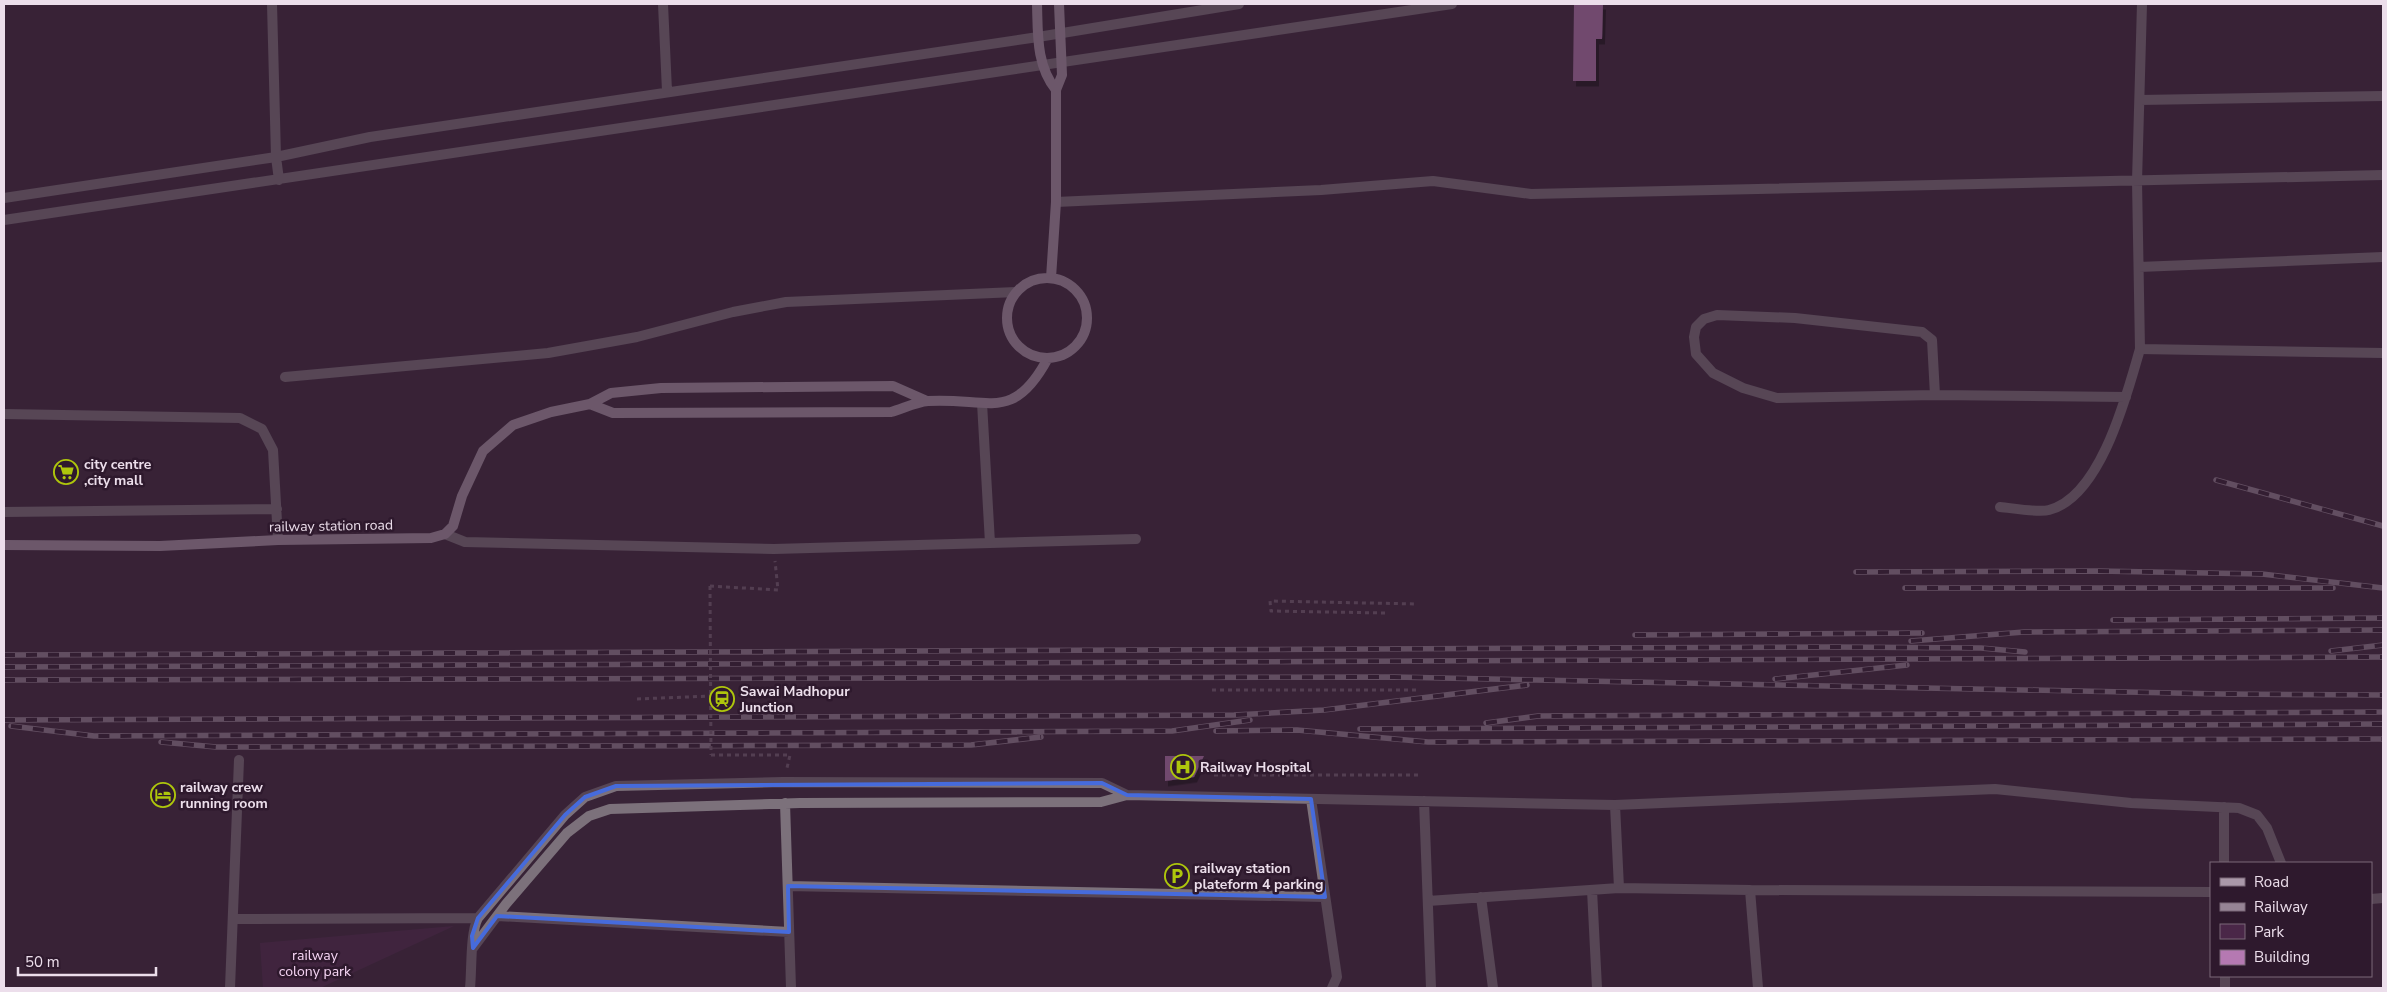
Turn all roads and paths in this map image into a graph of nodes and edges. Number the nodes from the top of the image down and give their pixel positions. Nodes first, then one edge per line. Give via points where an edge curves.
1 (272, 4) edge
2 (664, 4) edge
3 (1037, 4) edge
4 (1059, 4) edge
5 (1239, 4) edge
6 (1452, 4) edge
7 (2142, 4) edge
8 (1225, 5) edge
9 (1412, 6) edge
10 (1060, 34) junction
11 (1038, 37) junction
12 (1062, 61) junction
13 (1042, 64) junction
14 (1056, 90) junction
15 (667, 91) junction
16 (2383, 96) edge
17 (2140, 100) junction
18 (276, 157) junction
19 (2383, 175) edge
20 (279, 180) junction
21 (2137, 180) junction
22 (4, 198) edge
23 (1056, 202) junction
24 (4, 220) edge
25 (2383, 257) edge
26 (2139, 267) junction
27 (1052, 278) junction
28 (1016, 292) junction
29 (2140, 349) junction
30 (2383, 353) edge
31 (1048, 358) junction
32 (285, 377) dead end
33 (1935, 395) junction
34 (2126, 397) junction
35 (927, 401) junction
36 (982, 403) junction
37 (590, 404) junction
38 (4, 414) edge
39 (2000, 508) dead end
40 (277, 509) junction
41 (4, 512) edge
42 (445, 534) junction
43 (1136, 539) dead end
44 (278, 540) junction
45 (990, 543) junction
46 (4, 545) edge
47 (774, 549) junction
48 (1417, 604) dead end
49 (1385, 613) dead end
50 (1212, 690) dead end
51 (1418, 690) dead end
52 (711, 696) junction
53 (637, 699) dead end
54 (790, 756) dead end
55 (238, 760) dead end
56 (1419, 775) dead end
57 (1214, 776) dead end
58 (1127, 795) junction
59 (1311, 799) junction
60 (1424, 801) junction
61 (785, 803) junction
62 (1615, 805) junction
63 (2224, 808) junction
64 (2224, 862) edge
65 (2281, 862) edge
66 (788, 886) junction
67 (1619, 888) junction
68 (1592, 890) junction
69 (1750, 890) junction
70 (2210, 892) edge
71 (1325, 897) junction
72 (1481, 897) junction
73 (1428, 901) junction
74 (497, 916) junction
75 (478, 918) junction
76 (233, 919) junction
77 (789, 932) junction
78 (473, 948) junction
79 (230, 988) edge
80 (470, 988) edge
81 (790, 988) edge
82 (1332, 988) edge
83 (1431, 988) edge
84 (1493, 988) edge
85 (1597, 988) edge
86 (1758, 988) edge

1 - 18 street
2 - 15 street
3 - 11 street
4 - 10 street
5 - 8 street
6 - 9 street
7 - 17 street
8 - 10 street
9 - 12 street
10 - 11 street
10 - 12 street
11 - 13 street
11 - 15 street
12 - 13 street
12 - 14 street via 1062,75
13 - 14 street via 1045,77
13 - 20 street
14 - 23 street
15 - 18 street via 370,137
16 - 17 street
17 - 21 street
18 - 20 street
18 - 22 street
19 - 21 street
20 - 24 street
21 - 23 street via 1531,194 1433,181 1321,190
21 - 26 street
23 - 27 street
25 - 26 street
26 - 29 street
27 - 28 street via 1026,283
27 - 31 street via 1075,290 1087,313 1081,339 1061,356
28 - 31 street via 1007,316 1011,335 1023,350
28 - 32 street via 786,302 637,337 548,353
29 - 30 street
29 - 34 street
31 - 36 street via 1036,380 1024,393 1006,402
33 - 33 street via 1932,340 1922,332 1795,318 1718,315 1704,319 1696,327 1696,354 1713,373 1743,388 1778,398
33 - 34 street
34 - 39 street via 2111,441 2089,477 2068,500 2049,511
35 - 36 street
35 - 37 street via 891,412 614,413
35 - 37 street via 893,386 864,386 661,388 611,393
36 - 45 street
37 - 42 street via 551,412 513,425 483,451 462,496 453,526
38 - 40 street via 240,418 262,429 274,450
40 - 41 street
40 - 44 street
42 - 44 street, railway station road via 431,538
42 - 47 street via 464,542
43 - 45 street
44 - 46 street, railway station road via 160,546
45 - 47 street
47 - 52 path, bridge via 778,590 710,586
48 - 49 path via 1270,601 1271,611
50 - 51 path
52 - 53 path
52 - 54 path, bridge via 711,755
55 - 76 street
56 - 57 path
58 - 59 street
58 - 61 street via 1101,802
58 - 75 street via 1102,783 783,782 616,786 586,797 564,815
59 - 60 street
59 - 71 street
60 - 62 street
60 - 73 street
61 - 66 street
61 - 74 street via 610,809 588,816 567,833
62 - 63 street via 1996,789 2131,803
62 - 67 street
63 - 64 street
63 - 65 street via 2239,808 2257,815 2267,828
66 - 71 street
66 - 77 street
67 - 68 street
67 - 69 street
68 - 72 street
68 - 85 street
69 - 70 street
69 - 86 street
71 - 82 street via 1337,977
72 - 73 street
72 - 84 street
73 - 83 street
74 - 77 street
74 - 78 street
75 - 76 street
75 - 78 street via 473,927
76 - 79 street
77 - 81 street
78 - 80 street

